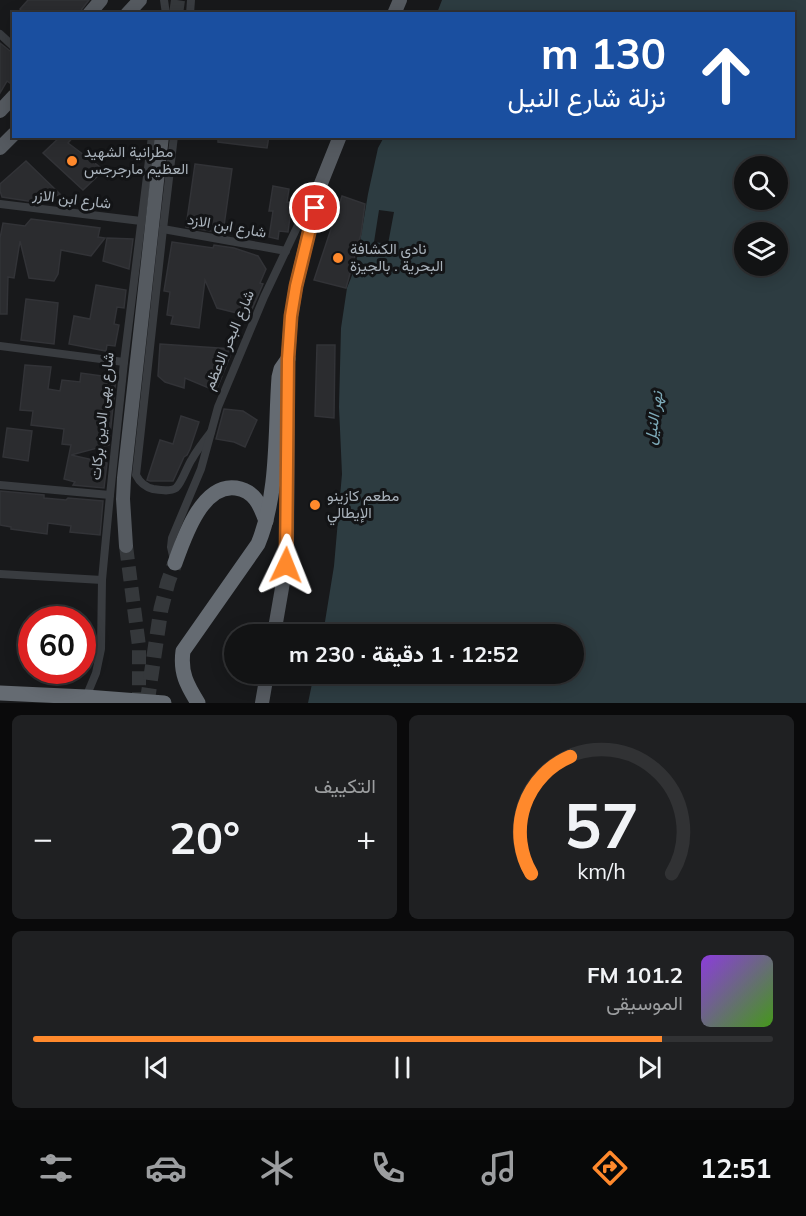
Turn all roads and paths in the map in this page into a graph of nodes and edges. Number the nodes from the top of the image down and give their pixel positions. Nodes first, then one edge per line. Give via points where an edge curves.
1 (101, 0) edge
2 (140, 0) edge
3 (90, 12) edge
4 (129, 12) edge
5 (0, 34) edge
6 (12, 45) edge
7 (12, 98) edge
8 (0, 111) edge
9 (12, 136) edge
10 (152, 138) edge
11 (162, 138) edge
12 (174, 138) edge
13 (339, 138) edge
14 (0, 148) edge
15 (320, 186) junction
16 (0, 204) edge
17 (141, 221) junction
18 (163, 229) junction
19 (286, 251) junction
20 (142, 265) junction
21 (0, 346) edge
22 (288, 359) junction
23 (124, 362) junction
24 (211, 432) junction
25 (0, 485) edge
26 (110, 495) junction
27 (266, 521) junction
28 (126, 546) tunnel mouth
29 (175, 563) joint
30 (0, 574) edge
31 (102, 580) junction
32 (276, 624) edge
33 (265, 684) edge
34 (0, 693) edge
35 (86, 697) junction
36 (165, 703) edge
37 (198, 703) edge
38 (262, 703) edge

1 - 3 main road
2 - 4 main road
5 - 6 street
7 - 8 main road
9 - 14 main road
10 - 17 street, شارع بهى الدين بركات
11 - 20 main road, شارع بهى الدين بركات
12 - 18 street
13 - 15 main road, شارع البحر الاعظم
15 - 19 street, شارع البحر الاعظم
15 - 22 main road via 296,286
16 - 17 street, شارع ابن الازر
17 - 20 street, شارع بهى الدين بركات
18 - 19 street, شارع ابن الازد
18 - 24 street via 136,475 140,482 146,487 166,490 178,487 193,456
19 - 24 street, شارع البحر الاعظم via 227,385
20 - 23 street, شارع بهى الدين بركات
20 - 28 main road, شارع بهى الدين بركات via 124,478
21 - 23 street
22 - 27 highway via 279,377 274,477
22 - 32 main road via 287,544
23 - 26 street, شارع بهى الدين بركات
24 - 29 street, شارع البحر الاعظم via 201,469 172,538
25 - 26 street
26 - 31 street, شارع بهى الدين بركات
27 - 29 highway via 253,494 230,487 218,491 195,516
27 - 37 highway via 258,544 183,651 183,675
30 - 31 street
31 - 35 street, شارع بهى الدين بركات via 101,649
33 - 38 main road
34 - 35 highway
35 - 36 highway

